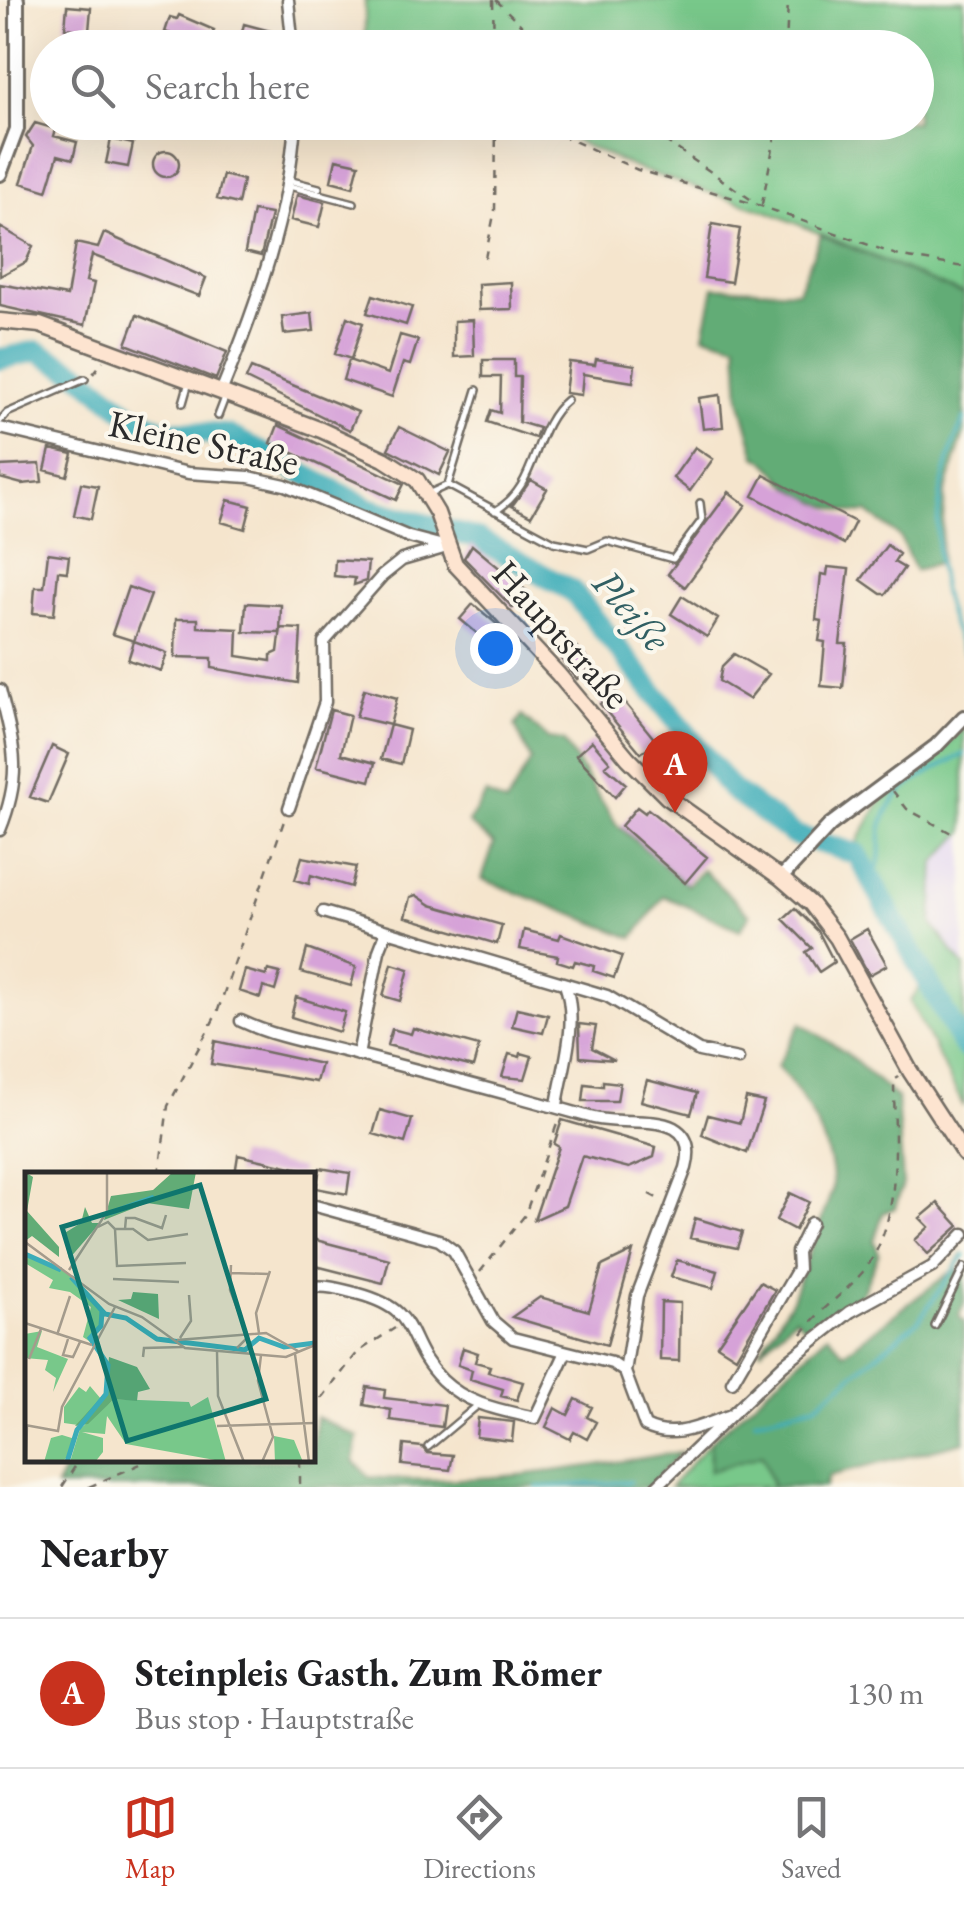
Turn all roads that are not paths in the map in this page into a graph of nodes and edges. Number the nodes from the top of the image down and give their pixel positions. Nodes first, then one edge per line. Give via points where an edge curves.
1 (17, 0) edge
2 (288, 0) edge
3 (290, 30) edge
4 (292, 140) edge
5 (0, 174) edge
6 (286, 182) junction
7 (318, 188) dead end
8 (354, 203) dead end
9 (0, 320) edge
10 (85, 379) dead end
11 (189, 380) junction
12 (477, 390) dead end
13 (224, 393) junction
14 (567, 400) dead end
15 (183, 403) dead end
16 (218, 416) dead end
17 (0, 425) edge
18 (448, 485) junction
19 (427, 494) junction
20 (700, 504) dead end
21 (495, 511) junction
22 (447, 543) junction
23 (0, 690) edge
24 (964, 717) edge
25 (289, 808) road end
26 (0, 830) edge
27 (781, 878) junction
28 (323, 912) dead end
29 (386, 933) junction
30 (565, 984) junction
31 (241, 1021) road end
32 (358, 1054) junction
33 (738, 1059) dead end
34 (560, 1106) junction
35 (964, 1154) edge
36 (315, 1207) edge
37 (810, 1222) dead end
38 (964, 1234) edge
39 (964, 1267) edge
40 (315, 1286) edge
41 (935, 1326) dead end
42 (565, 1354) junction
43 (625, 1372) junction
44 (754, 1392) junction
45 (478, 1405) junction
46 (731, 1415) junction
47 (428, 1447) dead end
48 (656, 1487) edge

1 - 5 street via 18,128
2 - 3 street
4 - 6 street
6 - 7 lane
6 - 8 lane
6 - 13 street via 260,292
9 - 11 main road, Hauptstraße via 40,325
10 - 17 lane via 7,412
11 - 13 main road, Hauptstraße
11 - 15 lane
12 - 18 lane
13 - 16 lane
13 - 19 main road, Hauptstraße via 384,459
14 - 21 lane via 552,412 523,486
17 - 22 street, Kleine Straße via 188,473 285,485 410,537
18 - 19 lane
18 - 21 lane
19 - 22 main road, Hauptstraße
20 - 21 lane via 702,520 673,559 606,541 588,549 554,542
22 - 25 street via 392,568 324,642 325,702
22 - 27 main road, Hauptstraße via 455,564 667,797
23 - 26 street via 18,764
24 - 27 street via 936,746 830,825
27 - 35 main road, Hauptstraße via 837,938
28 - 29 street
29 - 30 street
29 - 32 street
30 - 33 street via 607,996 699,1051
30 - 34 street via 570,1036
31 - 32 street
32 - 34 street
34 - 43 street via 618,1123 670,1126 684,1134 690,1152 638,1296
36 - 42 street via 439,1240 454,1252 493,1321 513,1338
37 - 44 street via 797,1252 798,1270 736,1377
38 - 44 street via 932,1267 850,1312
39 - 41 lane
40 - 45 street via 390,1302 443,1382
42 - 43 street
42 - 45 street via 535,1418
43 - 46 street via 646,1426 657,1432 673,1434
44 - 46 street
45 - 47 lane
46 - 48 street

